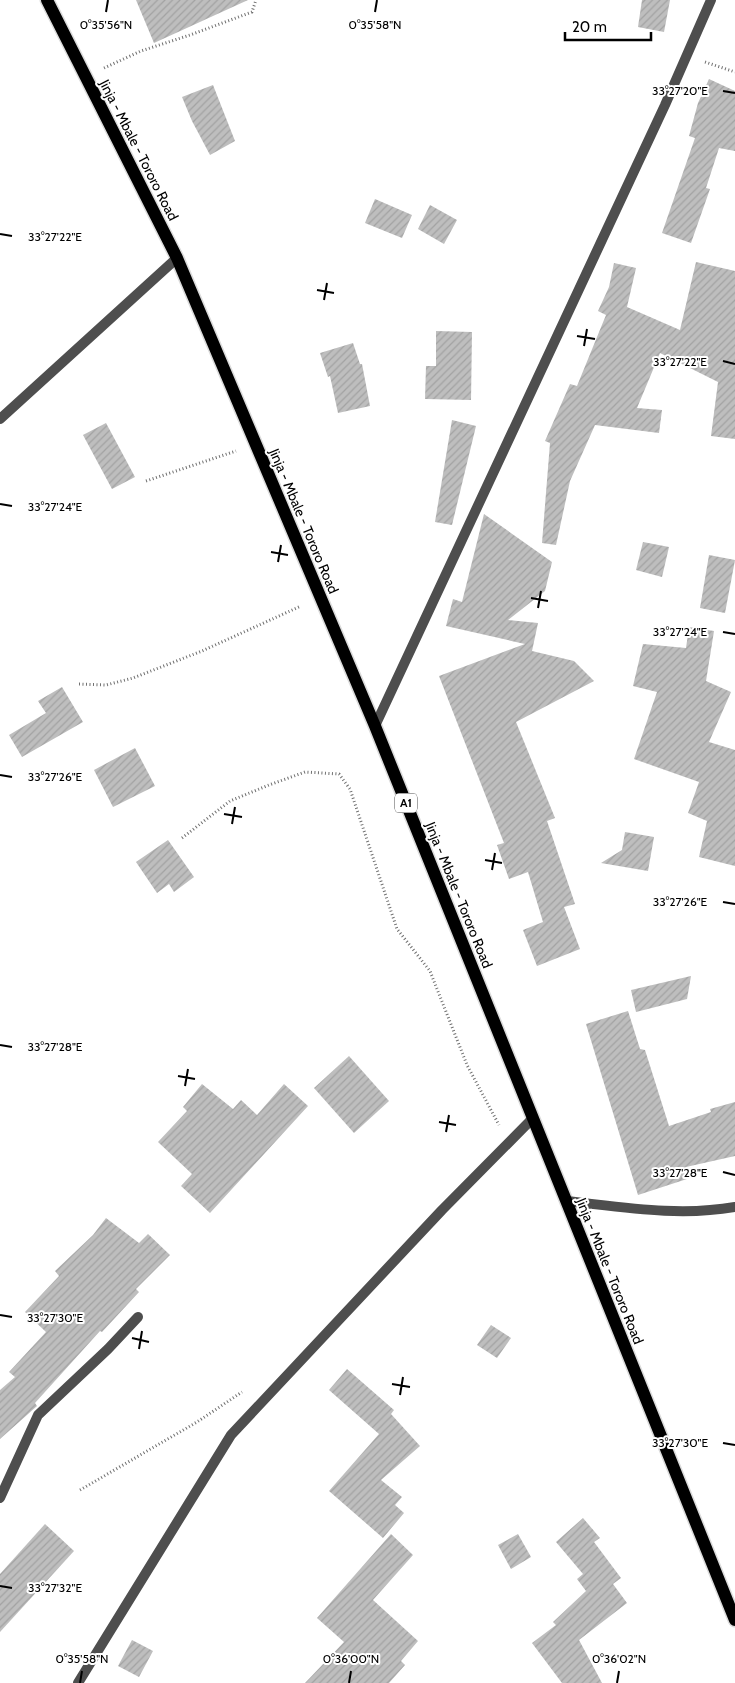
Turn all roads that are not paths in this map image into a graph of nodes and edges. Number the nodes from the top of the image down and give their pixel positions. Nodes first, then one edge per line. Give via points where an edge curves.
1 (47, 0) edge
2 (711, 0) edge
3 (177, 258) junction
4 (0, 419) edge
5 (375, 726) junction
6 (533, 1118) junction
7 (566, 1201) junction
8 (735, 1207) edge
9 (138, 1317) dead end
10 (0, 1498) edge
11 (735, 1620) edge
12 (78, 1683) edge

1 - 3 main road, Jinja - Mbale - Tororo Road / A1
2 - 5 street
3 - 4 street
3 - 5 main road, Jinja - Mbale - Tororo Road / A1
5 - 6 main road, Jinja - Mbale - Tororo Road / A1
6 - 7 main road, Jinja - Mbale - Tororo Road / A1
6 - 12 street via 442,1210 232,1435
7 - 8 street via 658,1211
7 - 11 main road, Jinja - Mbale - Tororo Road / A1
9 - 10 street via 38,1415

